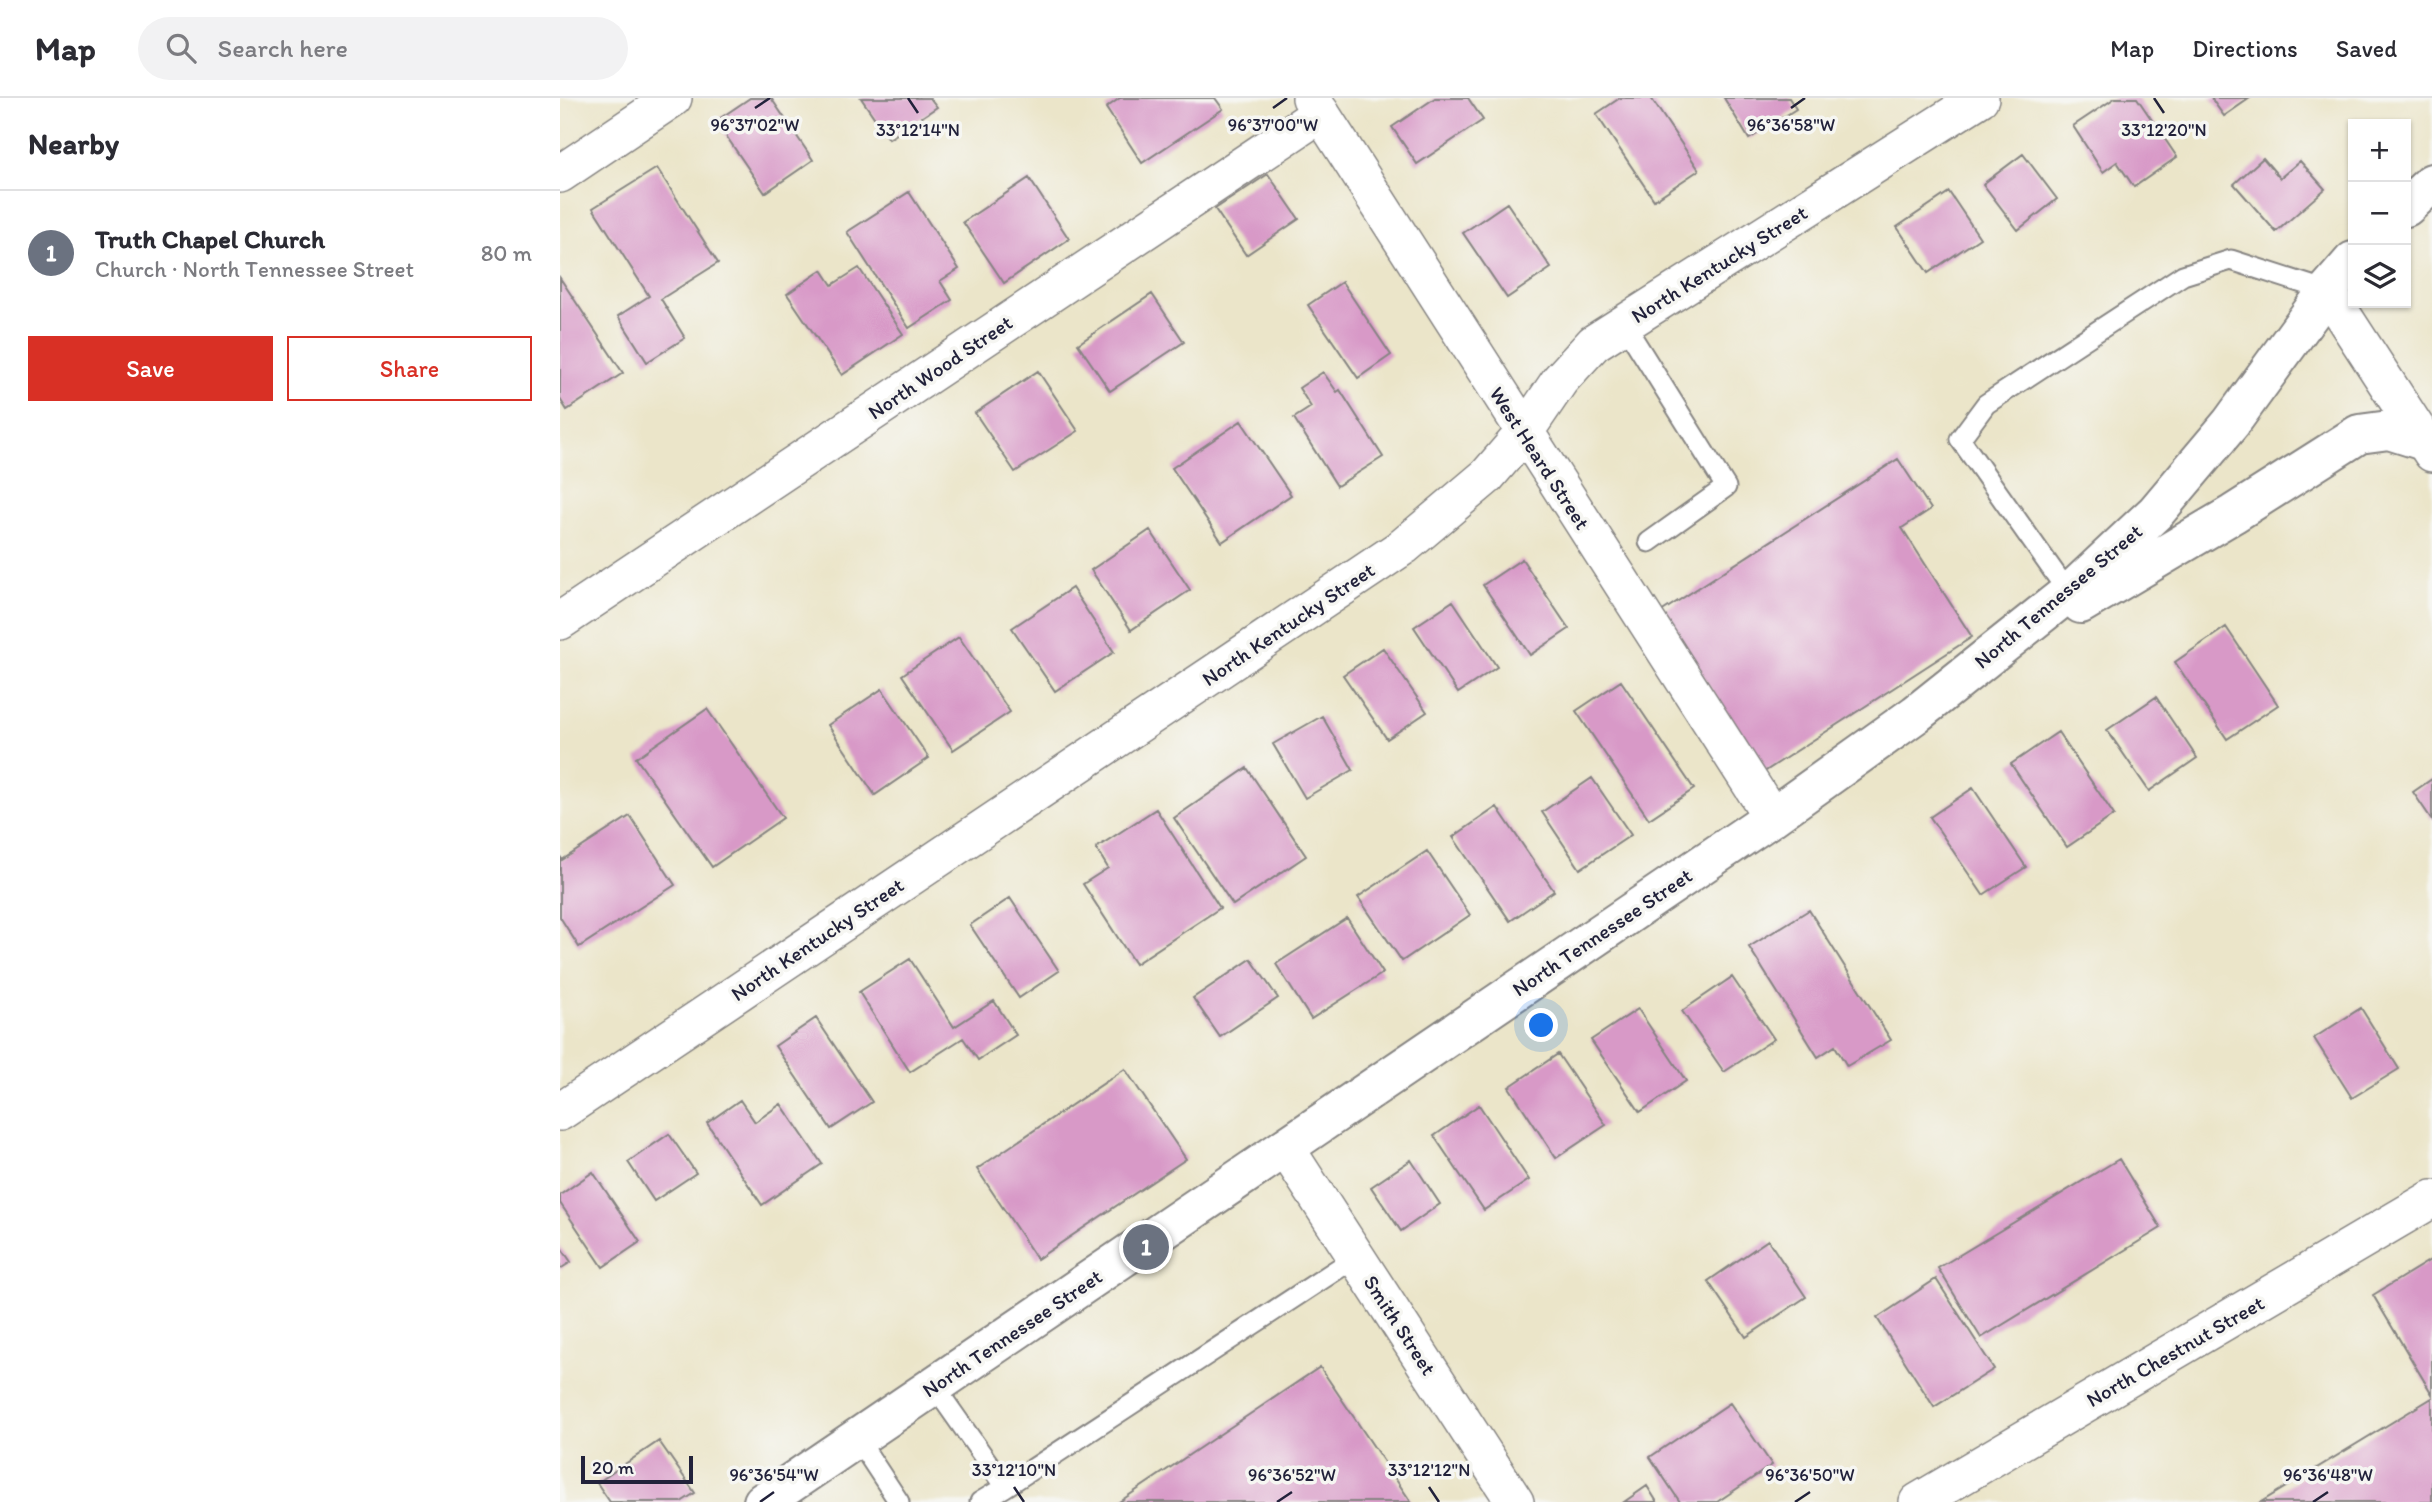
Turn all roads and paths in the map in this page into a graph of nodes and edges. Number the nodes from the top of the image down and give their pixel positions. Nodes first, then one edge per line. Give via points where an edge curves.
1 (673, 98) edge
2 (1980, 98) edge
3 (1316, 106) edge
4 (560, 174) edge
5 (2432, 183) edge
6 (2411, 202) edge
7 (2348, 267) edge
8 (2327, 291) junction
9 (1624, 324) junction
10 (1524, 433) junction
11 (2428, 447) edge
12 (1649, 542) dead end
13 (2073, 599) junction
14 (560, 621) edge
15 (1772, 817) junction
16 (560, 1112) edge
17 (1285, 1147) junction
18 (2432, 1199) edge
19 (1356, 1257) junction
20 (934, 1385) junction
21 (857, 1438) junction
22 (1005, 1487) junction
23 (786, 1495) edge
24 (1506, 1499) edge
25 (899, 1502) edge
26 (981, 1502) edge
27 (1918, 1502) edge

1 - 4 street
2 - 9 street, North Kentucky Street
3 - 10 street, West Heard Street
3 - 14 street, North Wood Street
5 - 6 street
7 - 8 street, North Tennessee Street
8 - 11 street
8 - 13 street, North Tennessee Street via 2231,423 2156,512
8 - 13 lane via 2231,260 2183,275 1986,404 1960,439
9 - 10 street, North Kentucky Street via 1594,343 1560,380
9 - 12 lane via 1726,487
10 - 15 street, West Heard Street
10 - 16 street, North Kentucky Street via 1488,476 1404,546
11 - 13 street via 2389,429 2359,434 2233,514
13 - 15 street, North Tennessee Street
15 - 17 street, North Tennessee Street
17 - 19 street, Smith Street
17 - 20 street, North Tennessee Street
18 - 27 street, North Chestnut Street
19 - 22 lane
19 - 24 street, Smith Street
20 - 21 street, North Tennessee Street
20 - 22 lane
21 - 23 street, North Tennessee Street
21 - 25 lane
22 - 26 lane

